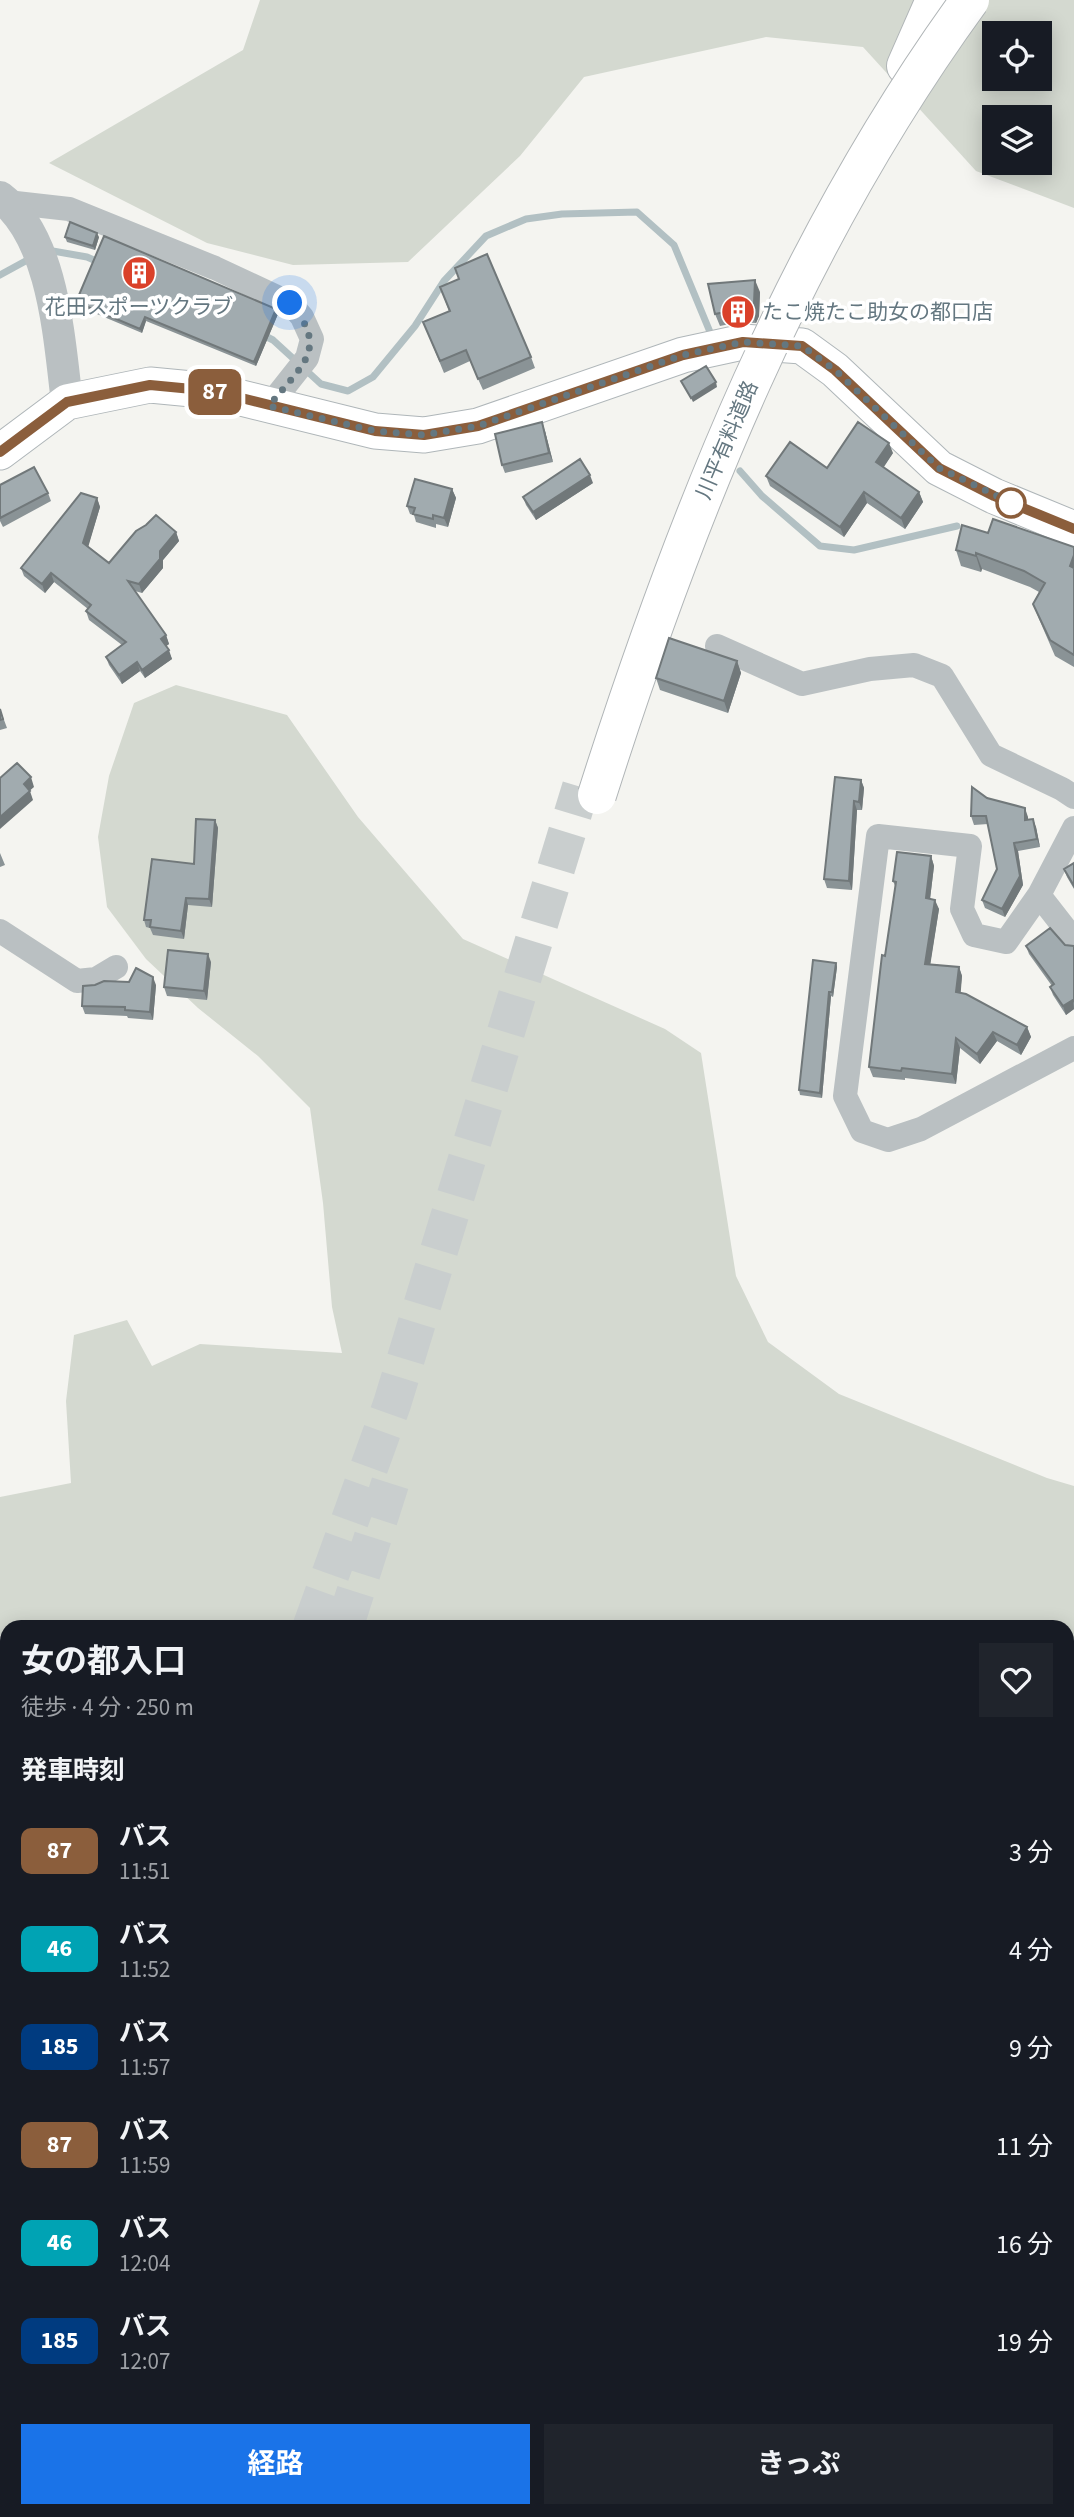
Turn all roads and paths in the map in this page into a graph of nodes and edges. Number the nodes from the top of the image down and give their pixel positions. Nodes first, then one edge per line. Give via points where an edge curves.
1 (935, 0) edge
2 (952, 0) edge
3 (970, 0) edge
4 (986, 0) edge
5 (908, 76) junction
6 (3, 200) edge
7 (67, 402) junction
8 (269, 406) junction
9 (2, 448) edge
10 (1074, 529) edge
11 (717, 646) dead end
12 (589, 791) tunnel mouth
13 (1074, 797) edge
14 (1074, 828) edge
15 (1039, 895) junction
16 (0, 931) edge
17 (1074, 940) edge
18 (116, 967) dead end
19 (1074, 1048) edge

1 - 5 highway
2 - 5 highway, 川平有料道路
3 - 5 highway, 川平有料道路, bridge
4 - 5 highway
5 - 12 highway, 川平有料道路, bridge via 771,337 729,430
6 - 7 street via 32,239 44,269 58,327
6 - 8 street via 69,209 290,303 312,339 307,358
7 - 8 main road via 150,385 213,391
7 - 9 main road
8 - 10 main road via 375,431 424,435 478,426 683,355 743,342 802,346 835,370 939,468
11 - 13 street via 802,684 914,665 942,677 991,755
14 - 15 street
15 - 17 street
15 - 19 street via 1006,942 974,935 962,909 970,846 878,836 845,1096 862,1131 888,1140 921,1129
16 - 18 street via 77,981 96,979

